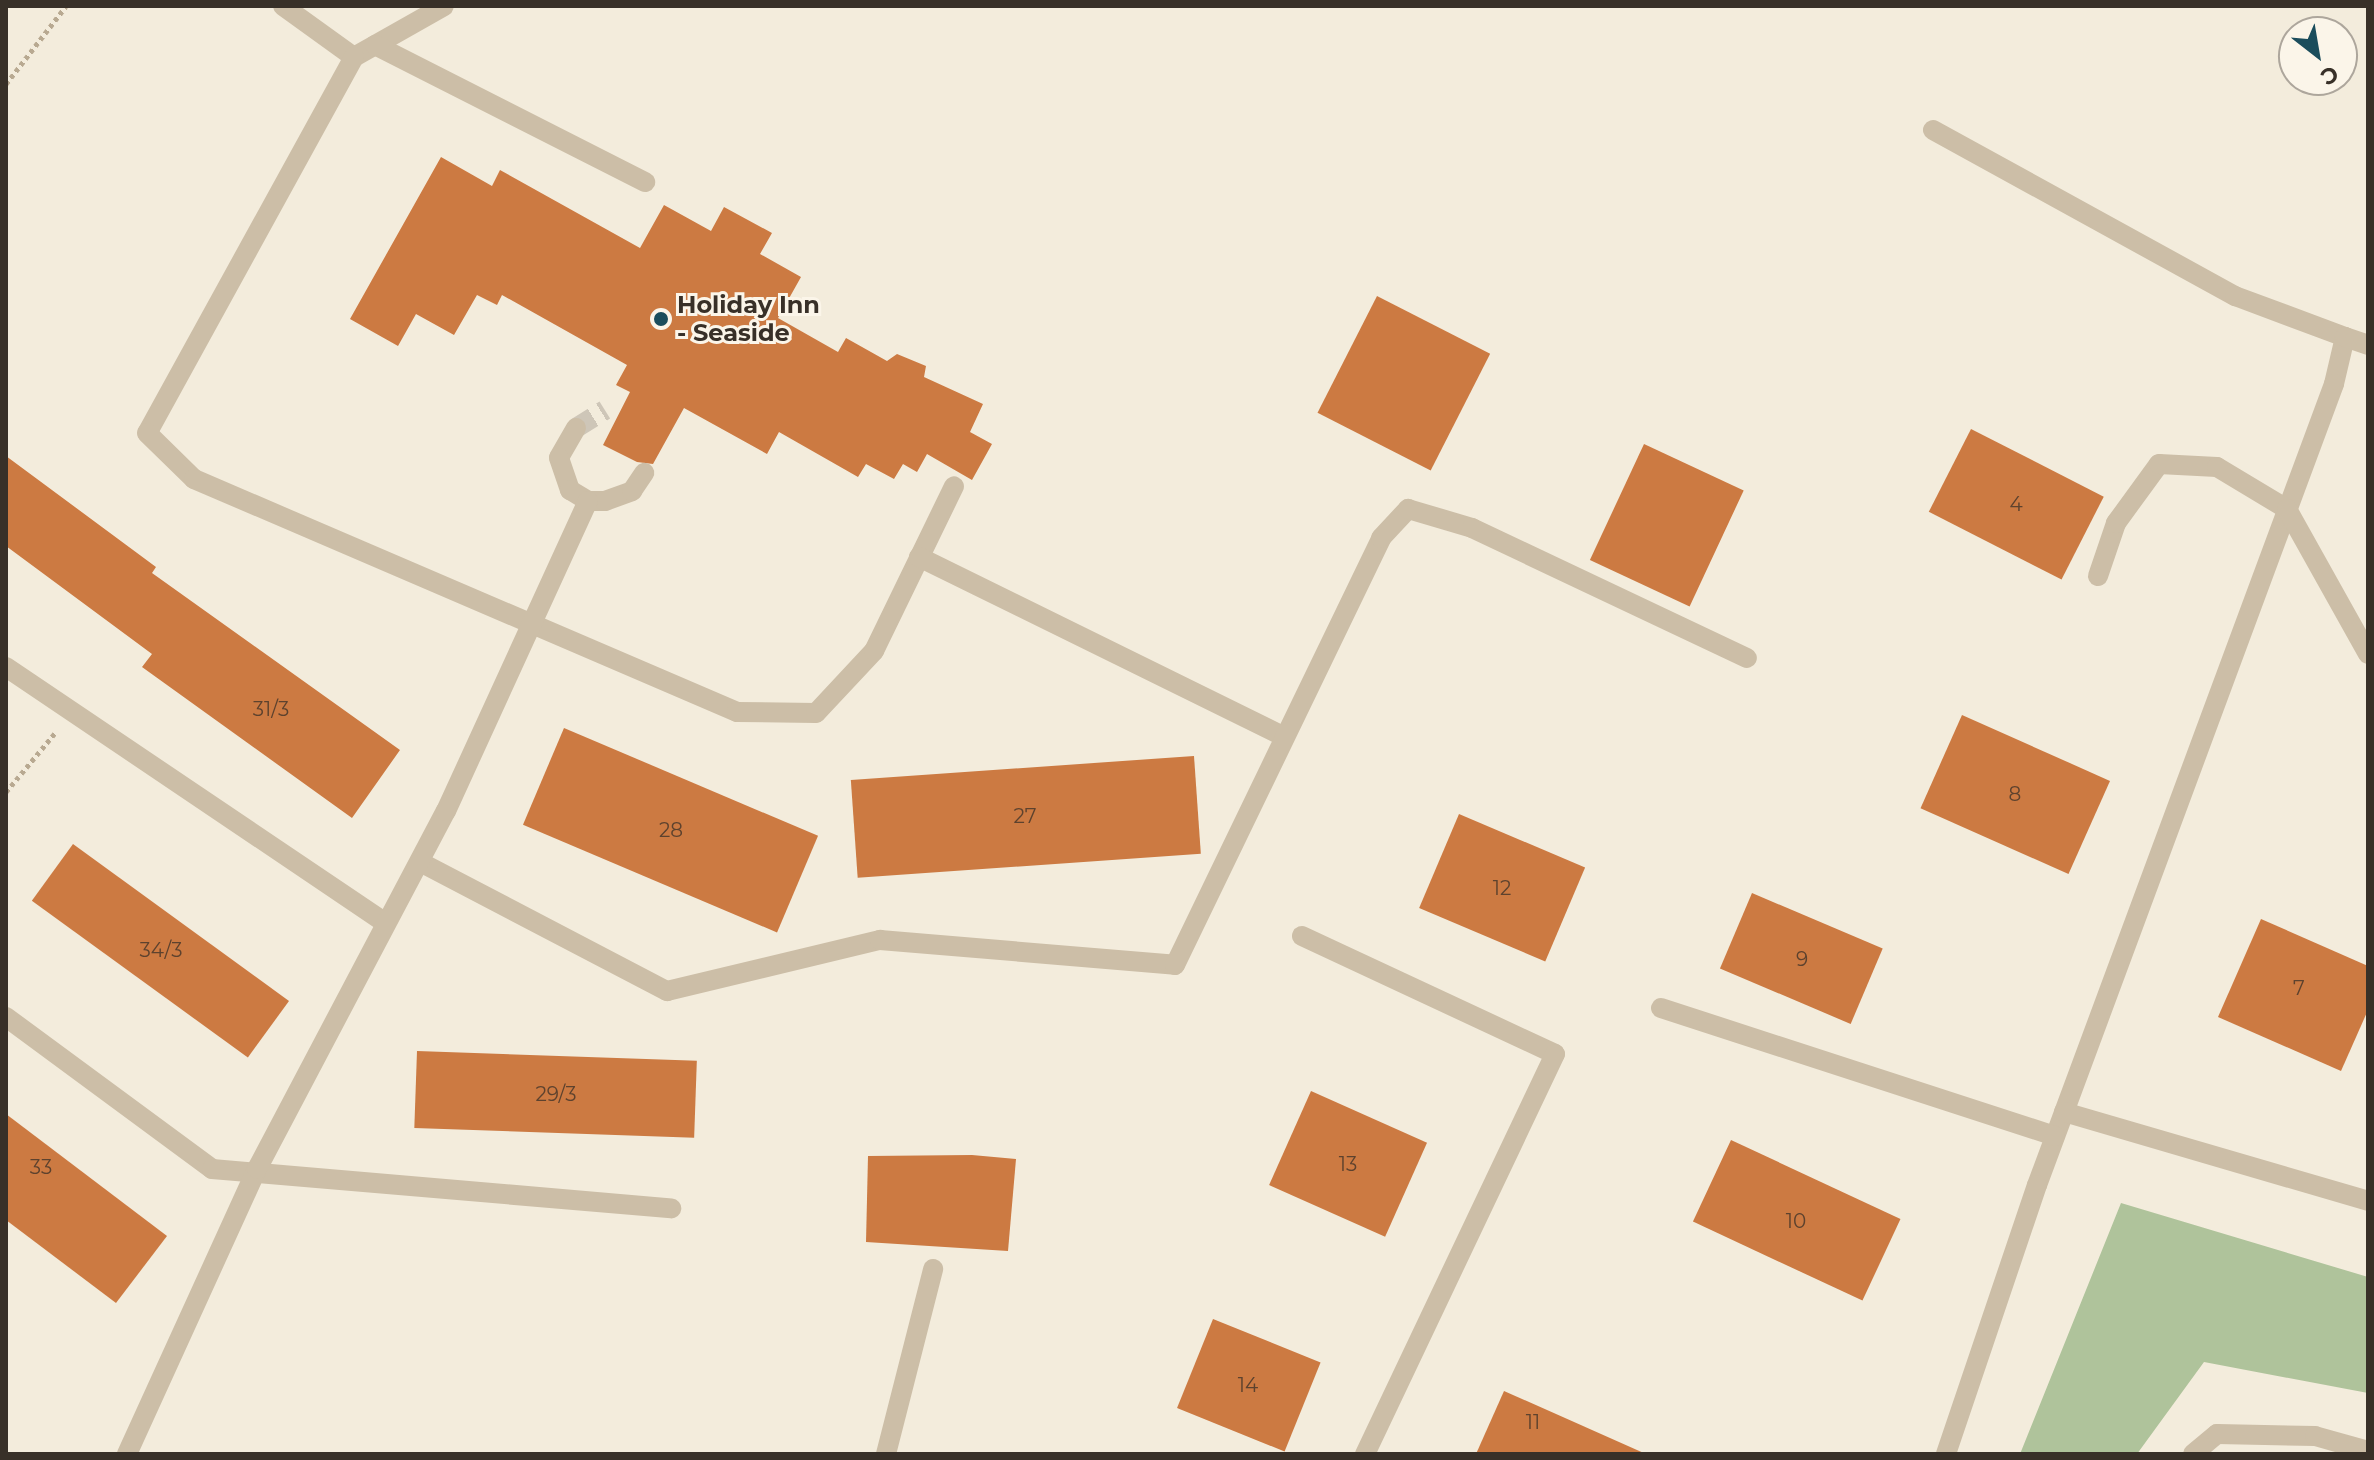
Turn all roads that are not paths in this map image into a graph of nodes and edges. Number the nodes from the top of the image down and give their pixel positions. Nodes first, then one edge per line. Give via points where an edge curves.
1 (283, 6) edge
2 (444, 6) edge
3 (416, 12) edge
4 (375, 45) junction
5 (354, 57) junction
6 (1933, 130) dead end
7 (645, 182) dead end
8 (2345, 337) junction
9 (2368, 345) edge
10 (576, 428) tunnel mouth
11 (644, 473) dead end
12 (954, 486) dead end
13 (588, 501) junction
14 (2287, 509) junction
15 (919, 557) junction
16 (2098, 576) dead end
17 (532, 623) junction
18 (2368, 654) edge
19 (1747, 658) dead end
20 (6, 667) edge
21 (1281, 735) junction
22 (420, 862) junction
23 (386, 923) junction
24 (1302, 936) dead end
25 (1661, 1008) dead end
26 (6, 1017) edge
27 (2064, 1112) junction
28 (2055, 1136) junction
29 (257, 1169) junction
30 (2368, 1201) edge
31 (671, 1208) dead end
32 (933, 1269) dead end
33 (2368, 1451) edge
34 (127, 1454) edge
35 (886, 1454) edge
36 (1365, 1454) edge
37 (1946, 1454) edge
38 (2193, 1454) edge

1 - 5 lane
2 - 3 lane
3 - 4 lane
4 - 5 lane
4 - 7 lane
5 - 17 lane via 147,433 194,479
6 - 8 lane via 2235,296
8 - 9 lane
8 - 14 lane
10 - 13 lane via 563,441 561,471 570,490
11 - 13 lane via 632,491
12 - 15 lane
13 - 17 lane
14 - 16 lane via 2217,467 2159,464 2116,523
14 - 18 lane
14 - 27 lane
15 - 17 lane via 874,651 816,713 737,712
15 - 21 lane
17 - 22 lane
19 - 21 lane via 1472,528 1408,509 1381,538
20 - 23 lane
21 - 22 lane via 1175,965 880,940 667,991
22 - 23 lane
23 - 29 lane
24 - 36 lane via 1555,1054
25 - 28 lane
26 - 29 lane via 212,1169
27 - 28 lane
27 - 30 lane
28 - 37 lane
29 - 31 lane
29 - 34 lane
32 - 35 lane
33 - 38 lane via 2315,1436 2217,1434

